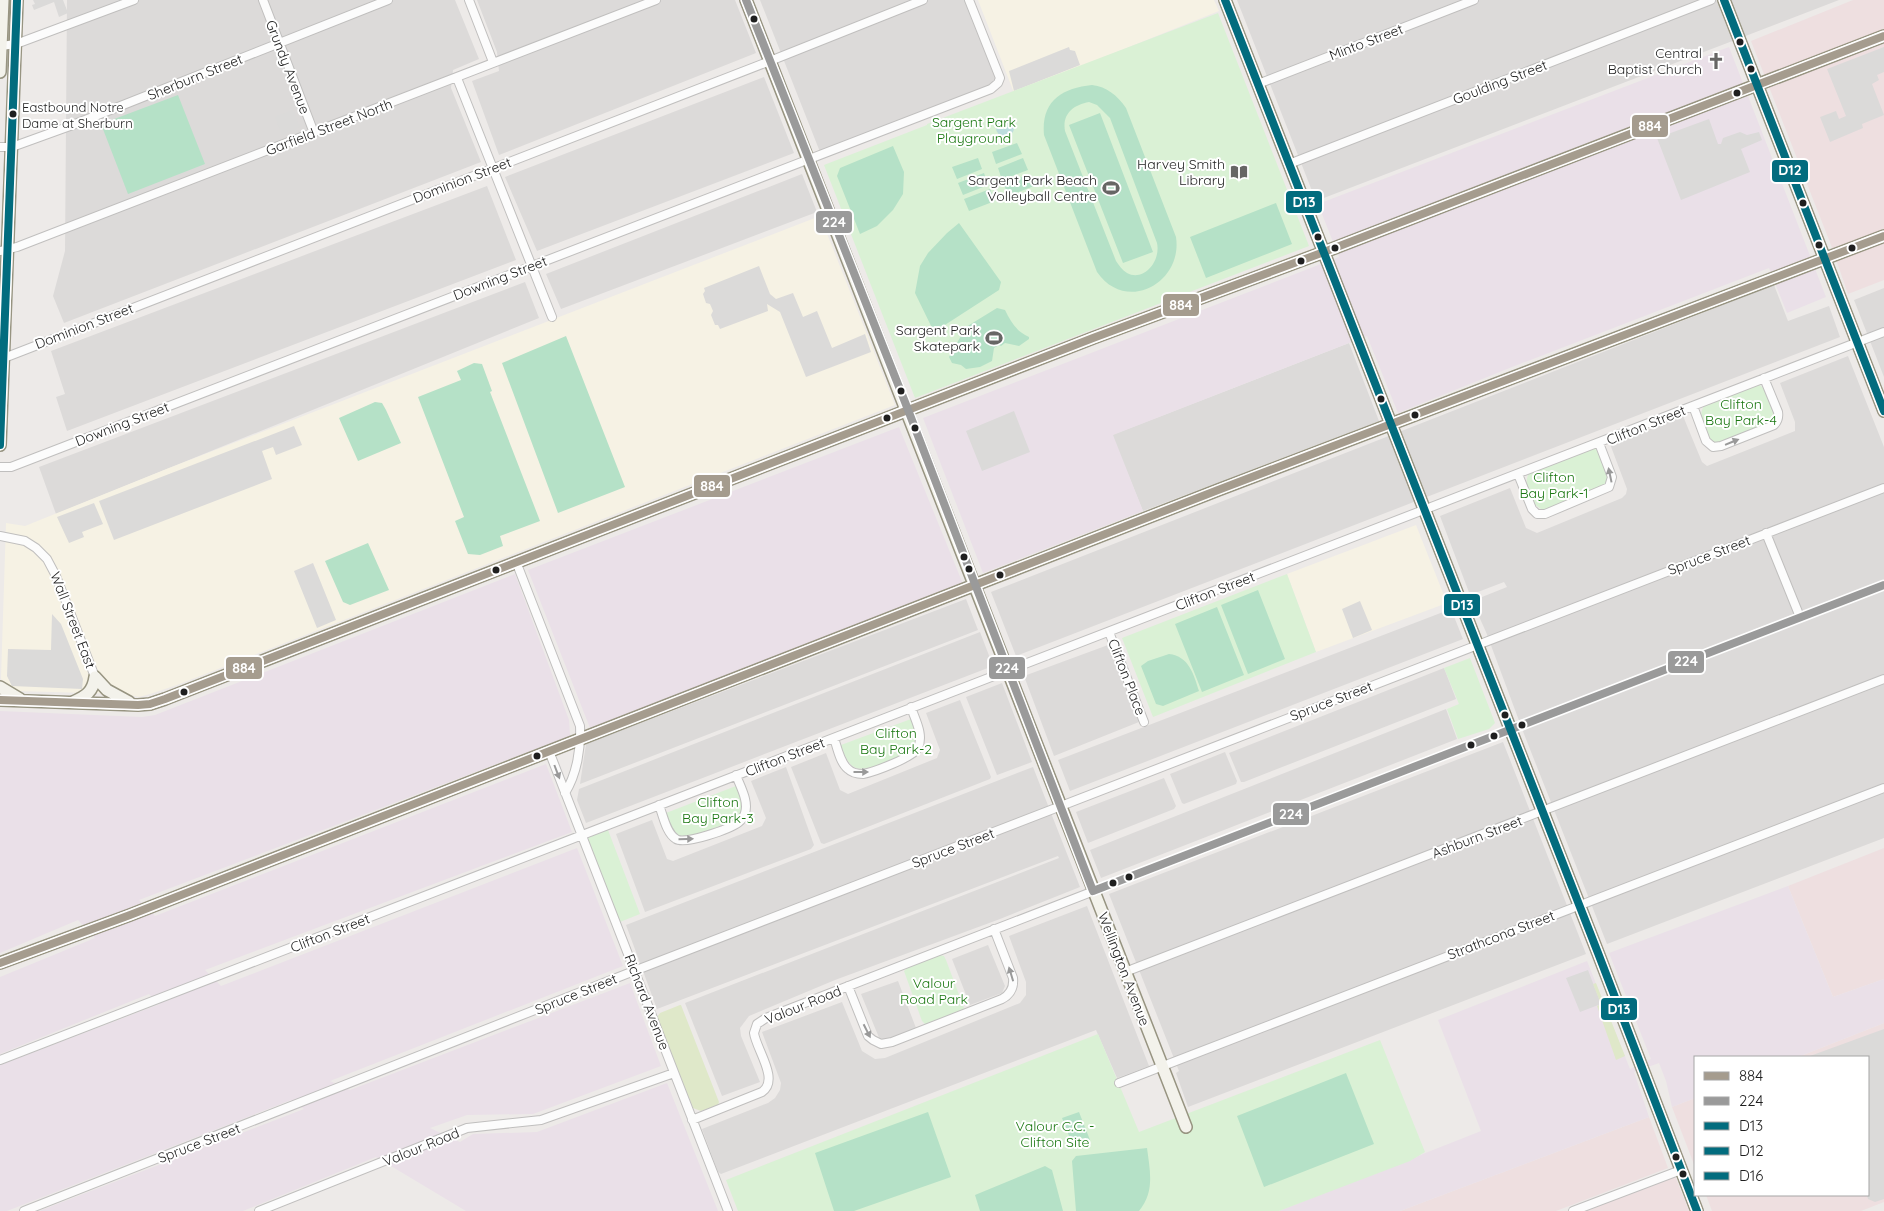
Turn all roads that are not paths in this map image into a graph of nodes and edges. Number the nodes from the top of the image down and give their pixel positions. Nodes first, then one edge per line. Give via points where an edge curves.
1 (3, 0) edge
2 (17, 0) edge
3 (134, 0) edge
4 (263, 0) edge
5 (388, 0) edge
6 (469, 0) edge
7 (656, 0) edge
8 (746, 0) edge
9 (923, 0) edge
10 (969, 0) edge
11 (1225, 0) edge
12 (1474, 0) edge
13 (1711, 0) edge
14 (1724, 0) edge
15 (1884, 36) edge
16 (279, 43) junction
17 (16, 44) junction
18 (1, 46) edge
19 (770, 61) junction
20 (493, 62) junction
21 (0, 72) edge
22 (457, 78) junction
23 (1258, 84) junction
24 (1757, 85) junction
25 (314, 133) junction
26 (0, 147) edge
27 (12, 147) junction
28 (809, 159) junction
29 (1289, 164) junction
30 (493, 168) junction
31 (1884, 236) edge
32 (4, 250) edge
33 (1324, 252) junction
34 (1825, 259) junction
35 (531, 266) junction
36 (552, 317) dead end
37 (1884, 332) edge
38 (1857, 342) junction
39 (2, 358) edge
40 (1764, 378) junction
41 (1693, 406) junction
42 (908, 411) junction
43 (1884, 411) edge
44 (1390, 424) junction
45 (0, 429) edge
46 (1599, 443) junction
47 (0, 445) edge
48 (0, 467) edge
49 (1518, 474) junction
50 (1884, 488) edge
51 (1424, 510) junction
52 (1766, 533) junction
53 (0, 536) edge
54 (517, 564) junction
55 (1884, 585) edge
56 (975, 586) junction
57 (1800, 616) junction
58 (1109, 632) junction
59 (1477, 645) junction
60 (1007, 670) junction
61 (95, 677) junction
62 (1884, 679) edge
63 (0, 687) edge
64 (0, 700) edge
65 (21, 700) junction
66 (72, 702) junction
67 (138, 705) junction
68 (911, 707) junction
69 (1144, 722) dead end
70 (1510, 729) junction
71 (834, 738) junction
72 (581, 739) junction
73 (549, 751) junction
74 (736, 775) junction
75 (1884, 788) edge
76 (565, 794) junction
77 (659, 805) junction
78 (1060, 807) junction
79 (1541, 812) junction
80 (581, 835) junction
81 (1093, 892) junction
82 (1579, 905) junction
83 (994, 930) junction
84 (0, 962) edge
85 (634, 971) junction
86 (1125, 972) junction
87 (848, 986) junction
88 (0, 1060) edge
89 (1162, 1066) junction
90 (674, 1073) junction
91 (1119, 1083) dead end
92 (692, 1120) junction
93 (1186, 1127) dead end
94 (1681, 1170) junction
95 (24, 1211) edge
96 (259, 1211) edge
97 (728, 1211) edge
98 (1573, 1211) edge
99 (1697, 1211) edge

1 - 18 main road
2 - 17 main road
3 - 17 street
4 - 16 street, Grundy Avenue
5 - 16 street, Sherburn Street
6 - 20 street
7 - 20 street, Garfield Street North
8 - 19 main road, Wellington Avenue
9 - 19 street, Dominion Street
10 - 28 street, Downing Street via 1000,78 998,83 991,89
11 - 23 main road
12 - 23 street, Minto Street
13 - 29 street, Goulding Street
14 - 24 main road
15 - 24 main road
16 - 25 street, Grundy Avenue
16 - 27 street, Sherburn Street
17 - 18 street
17 - 27 main road
18 - 21 main road
19 - 28 main road, Wellington Avenue
19 - 30 street, Dominion Street
20 - 22 street, Garfield Street North
22 - 25 street, Garfield Street North
22 - 30 street
23 - 29 main road
24 - 33 main road
24 - 34 main road
25 - 32 street, Garfield Street North
26 - 27 street, Sherburn Street
27 - 32 main road
28 - 35 street, Downing Street
28 - 42 main road, Wellington Avenue
29 - 33 main road
30 - 35 street
30 - 39 street, Dominion Street
31 - 34 main road
32 - 39 main road
33 - 42 main road
33 - 44 main road
34 - 38 main road
34 - 44 main road
35 - 36 street
35 - 48 street, Downing Street via 37,458 10,468
37 - 38 street, Clifton Street
38 - 40 street, Clifton Street
38 - 43 main road
39 - 45 main road
40 - 41 street, Clifton Street
41 -> 40 street, Clifton Street via 1706,441 1713,447 1721,446 1777,422 1778,412
41 - 46 street, Clifton Street
42 - 54 main road
42 - 56 main road, Wellington Avenue
44 - 51 main road
44 - 56 main road
45 - 47 main road
46 - 49 street, Clifton Street
49 -> 46 street, Clifton Street via 1532,509 1538,514 1545,514 1610,488 1612,477
49 - 51 street, Clifton Street
50 - 52 street, Spruce Street
51 - 58 street, Clifton Street
51 - 59 main road
52 - 57 street
52 - 59 street, Spruce Street
53 - 61 street, Wall Street East via 24,541 47,559
54 - 67 main road via 165,700
54 - 72 street via 580,726
55 - 57 street, Valour Road
56 - 60 main road, Wellington Avenue
56 - 72 main road
57 - 70 street, Valour Road
58 - 60 street, Clifton Street
58 - 69 street, Clifton Place
59 - 70 main road
59 - 78 street, Spruce Street
60 - 68 street, Clifton Street
60 - 78 main road, Wellington Avenue
61 - 66 main road via 88,695
61 - 67 main road via 116,696
62 - 79 street, Ashburn Street
63 - 65 main road
64 - 65 main road
65 - 66 main road
66 - 67 main road
68 - 71 street, Clifton Street
71 -> 68 street, Clifton Street via 844,764 855,773 868,773 908,757 916,751 921,738
70 - 79 main road
70 - 81 street, Valour Road
71 - 74 street, Clifton Street
72 - 73 main road
72 - 76 street via 571,784
73 -> 76 street, Richard Avenue
73 - 84 main road
74 - 77 street, Clifton Street
77 -> 74 street, Clifton Street via 669,831 680,841 734,825 743,817 746,808
75 - 82 street, Strathcona Street
76 - 80 street, Richard Avenue
77 - 80 street, Clifton Street
78 - 81 main road, Wellington Avenue
78 - 85 street, Spruce Street
79 - 82 main road
79 - 86 street, Ashburn Street
80 - 85 street, Richard Avenue
80 - 88 street, Clifton Street
81 - 83 street, Valour Road
81 - 86 main road, Wellington Avenue
82 - 89 street, Strathcona Street
82 - 94 main road
83 - 87 street, Valour Road
87 -> 83 street, Valour Road via 866,1032 878,1043 887,1044 1010,994 1013,978
85 - 90 street, Richard Avenue
85 - 95 street, Spruce Street
86 - 89 main road, Wellington Avenue
87 - 92 street, Valour Road via 761,1021 754,1033 769,1076 767,1088
89 - 91 street, Strathcona Street
89 - 93 main road, Wellington Avenue
90 - 92 street, Richard Avenue
90 - 96 street, Valour Road via 554,1116 522,1123 468,1128
92 - 97 street, Richard Avenue
94 - 98 street
94 - 99 main road

